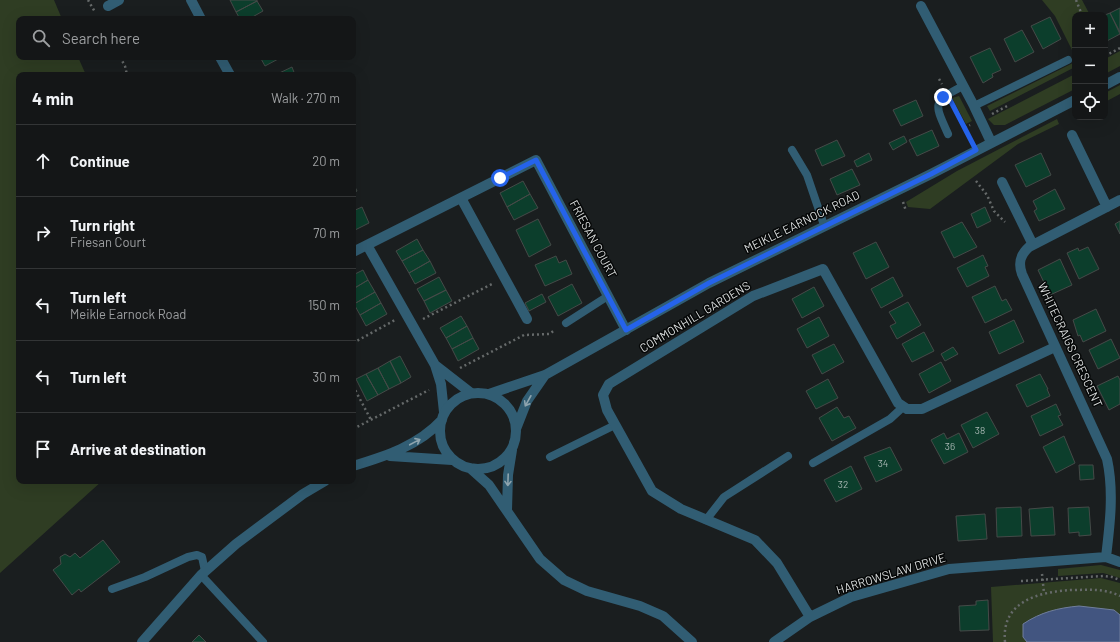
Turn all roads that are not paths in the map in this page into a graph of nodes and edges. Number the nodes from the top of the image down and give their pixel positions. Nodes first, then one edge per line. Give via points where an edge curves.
1 (119, 0) edge
2 (191, 0) edge
3 (108, 6) dead end
4 (920, 6) dead end
5 (199, 16) edge
6 (222, 60) edge
7 (1068, 60) dead end
8 (228, 72) edge
9 (1120, 77) edge
10 (1107, 84) edge
11 (963, 86) junction
12 (1072, 102) edge
13 (974, 106) junction
14 (948, 134) dead end
15 (1072, 135) dead end
16 (991, 142) junction
17 (792, 150) dead end
18 (1002, 182) dead end
19 (461, 198) junction
20 (1120, 200) edge
21 (1107, 207) junction
22 (824, 226) junction
23 (367, 245) junction
24 (1032, 245) junction
25 (356, 250) edge
26 (608, 296) junction
27 (527, 319) dead end
28 (566, 323) dead end
29 (626, 330) junction
30 (1055, 347) junction
31 (435, 365) junction
32 (545, 375) junction
33 (471, 393) junction
34 (489, 394) junction
35 (902, 407) junction
36 (443, 416) junction
37 (616, 425) junction
38 (516, 429) junction
39 (512, 450) junction
40 (788, 456) dead end
41 (384, 457) junction
42 (550, 457) dead end
43 (452, 460) junction
44 (813, 463) dead end
45 (356, 465) edge
46 (470, 468) junction
47 (320, 484) edge
48 (508, 510) junction
49 (706, 520) junction
50 (1106, 557) junction
51 (1120, 562) edge
52 (203, 573) junction
53 (112, 589) dead end
54 (810, 617) junction
55 (142, 642) edge
56 (264, 642) edge
57 (692, 642) edge
58 (774, 642) edge

1 - 3 street
2 - 5 street
4 - 11 street
6 - 8 street
7 - 13 lane
9 - 10 street
11 - 13 street
11 - 14 lane via 947,94 940,100 937,108
12 - 16 street, MEIKLE EARNOCK ROAD
13 - 16 street
15 - 21 street
16 - 22 street, MEIKLE EARNOCK ROAD
17 - 22 lane via 807,175
18 - 24 street
19 - 23 street
19 - 26 street, FRIESAN COURT via 536,160
19 - 27 street
20 - 21 street, WHITECRAIGS CRESCENT
21 - 24 street, WHITECRAIGS CRESCENT
22 - 29 street, MEIKLE EARNOCK ROAD via 709,283
23 - 25 street
23 - 31 street
24 - 30 street, WHITECRAIGS CRESCENT via 1021,256 1020,268
26 - 28 lane
26 - 29 street, FRIESAN COURT
29 - 32 street, MEIKLE EARNOCK ROAD
30 - 35 street via 922,409
30 - 50 street, WHITECRAIGS CRESCENT via 1108,459 1111,499
31 - 33 street
31 - 36 street via 441,384
32 - 34 street, MEIKLE EARNOCK ROAD
32 -> 38 street, MEIKLE EARNOCK ROAD via 527,401
33 - 34 street
33 - 36 street via 455,399
34 - 38 street via 504,402 514,416
35 - 37 street, COMMONHILL GARDENS via 823,269 753,296 608,384 603,395 607,410
35 - 44 lane via 890,419
41 -> 36 street via 418,441
36 - 43 street via 439,429 442,446
37 - 42 lane
37 - 49 street, COMMONHILL GARDENS via 652,491 681,509
38 - 39 street
39 - 46 street via 500,463 484,469
39 -> 48 street via 508,475
40 - 49 lane via 724,497
41 - 43 street
41 - 45 street
43 - 46 street
46 - 48 street via 489,485
47 - 52 street via 297,498 236,544
48 - 57 street via 540,559 564,580 586,591 640,606 663,616
49 - 54 street, COMMONHILL GARDENS via 755,540 777,563
50 - 51 street, HARROWSLAW DRIVE
50 - 54 street, HARROWSLAW DRIVE via 950,569 851,597
52 - 53 lane via 202,557 188,557
52 - 55 street
52 - 56 lane
54 - 58 street, HARROWSLAW DRIVE

